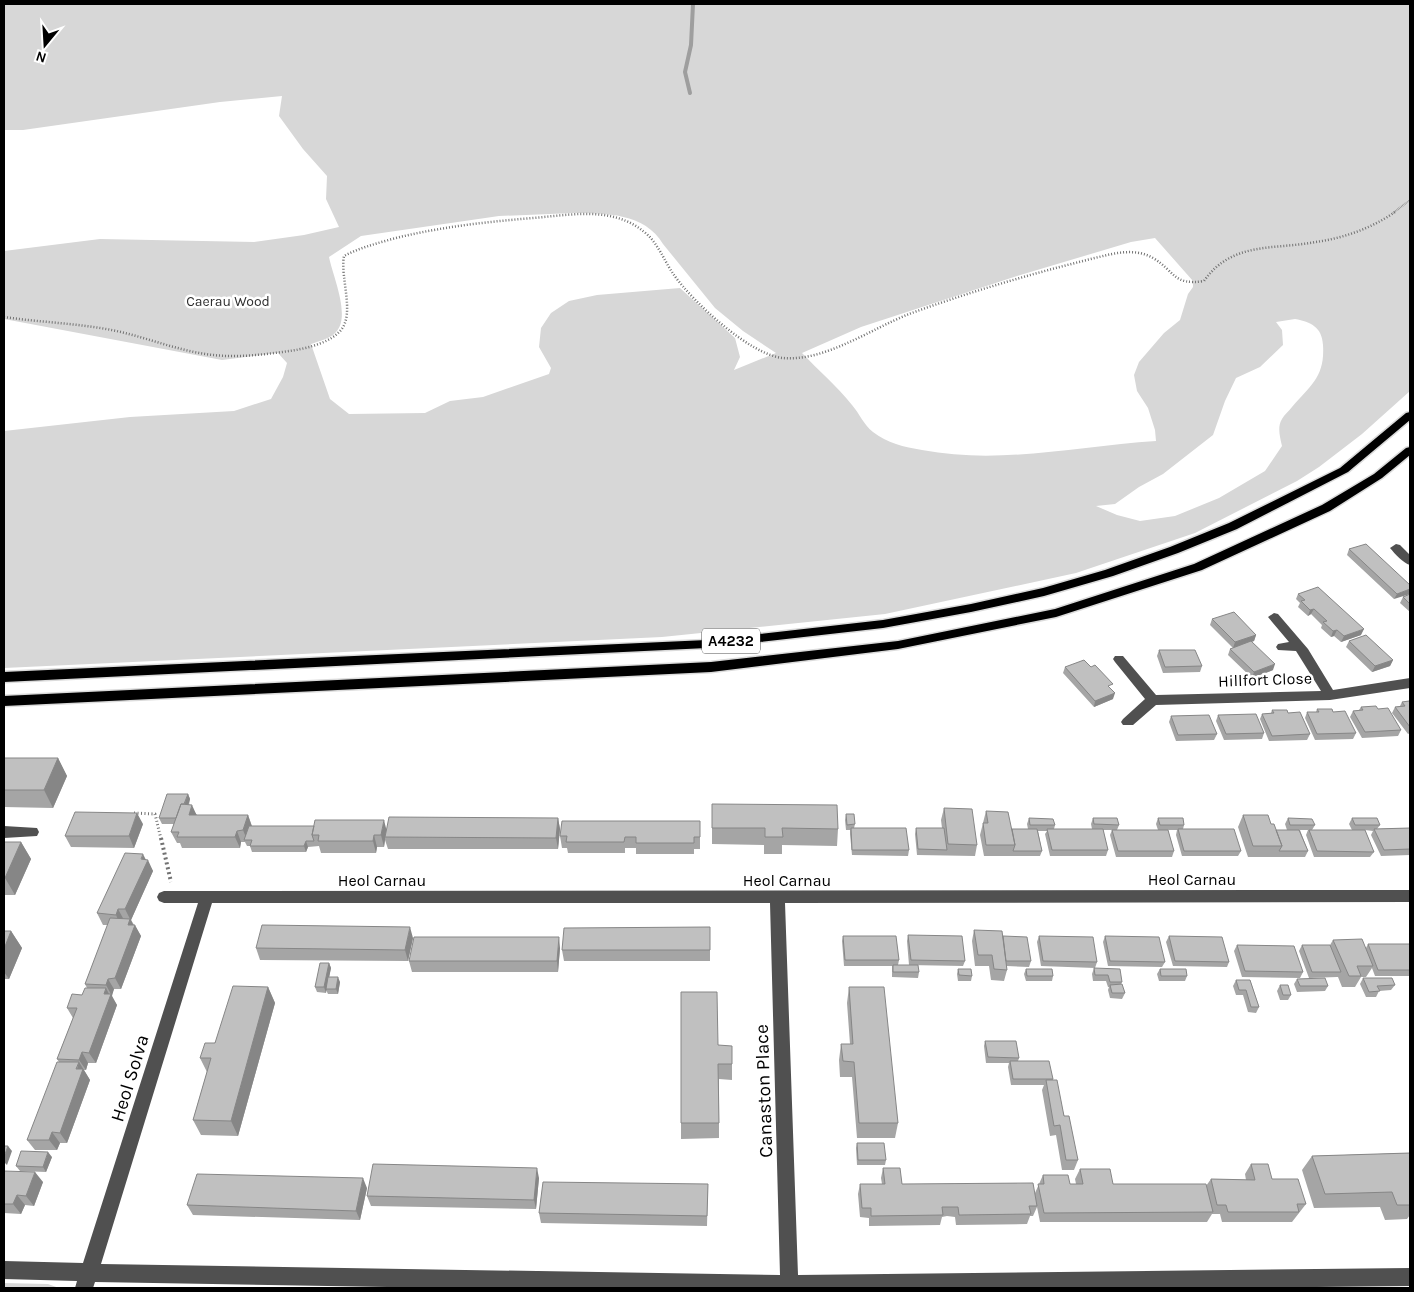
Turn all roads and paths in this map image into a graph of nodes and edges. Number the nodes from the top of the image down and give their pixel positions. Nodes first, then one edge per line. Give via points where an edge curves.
1 (1410, 200) edge
2 (4, 317) edge
3 (1410, 415) edge
4 (1410, 450) edge
5 (1396, 548) dead end
6 (1410, 561) edge
7 (1274, 617) dead end
8 (1298, 646) junction
9 (1282, 647) dead end
10 (1118, 659) dead end
11 (4, 677) edge
12 (1410, 683) edge
13 (1330, 695) junction
14 (1153, 700) junction
15 (4, 701) edge
16 (1128, 722) dead end
17 (128, 813) edge
18 (4, 832) edge
19 (32, 832) dead end
20 (1410, 896) edge
21 (164, 897) joint
22 (207, 897) junction
23 (777, 897) junction
24 (4, 1270) edge
25 (89, 1271) junction
26 (1410, 1277) edge
27 (789, 1284) junction
28 (84, 1288) edge

1 - 2 path via 1378,223 1328,240 1234,254 1217,263 1204,280 1197,283 1184,283 1174,278 1157,260 1143,253 1118,253 1003,284 886,323 820,352 798,358 780,358 742,339 676,276 647,234 635,225 601,215 457,225 355,250 344,256 341,265 345,324 321,344 294,350 240,356 214,355 104,329
3 - 11 main road, A4232 via 1344,470 1225,529 1174,550 1044,592 883,624 706,644
4 - 15 main road, A4232 via 1378,476 1326,508 1198,567 1056,613 907,643 711,667
5 - 6 street
7 - 8 street
8 - 9 street
8 - 13 street
10 - 14 street
12 - 13 street, Hillfort Close
13 - 14 street, Hillfort Close
14 - 16 street
17 - 21 path via 155,814 171,883
18 - 19 street
20 - 23 street, Heol Carnau
21 - 22 street, Heol Carnau
22 - 23 street, Heol Carnau
22 - 25 street, Heol Solva
23 - 27 street, Canaston Place
24 - 25 street
25 - 27 street
25 - 28 street, Heol Solva
26 - 27 street

